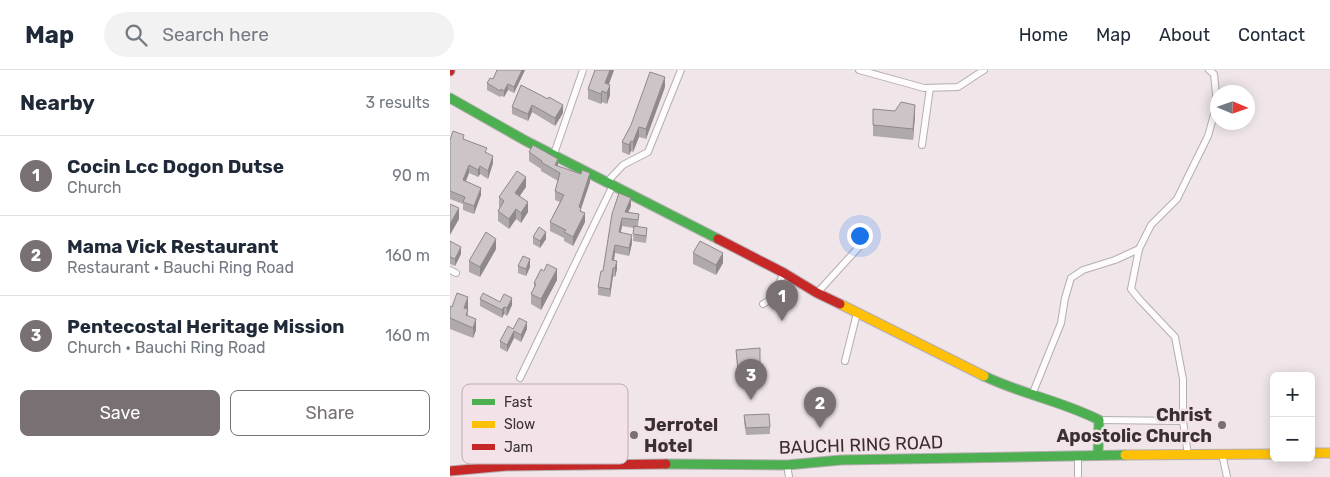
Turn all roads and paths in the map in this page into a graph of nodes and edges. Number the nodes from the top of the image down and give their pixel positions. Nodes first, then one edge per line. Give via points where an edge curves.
1 (583, 70) edge
2 (681, 70) edge
3 (859, 70) edge
4 (984, 70) edge
5 (1209, 70) edge
6 (930, 88) junction
7 (450, 98) edge
8 (922, 145) dead end
9 (554, 154) junction
10 (610, 183) junction
11 (869, 236) dead end
12 (1139, 249) junction
13 (784, 273) junction
14 (817, 293) junction
15 (763, 304) dead end
16 (857, 313) junction
17 (845, 361) dead end
18 (520, 378) dead end
19 (1032, 395) junction
20 (1099, 420) junction
21 (1183, 421) junction
22 (1330, 453) edge
23 (1222, 454) junction
24 (1270, 454) edge
25 (1315, 454) edge
26 (1078, 455) junction
27 (1098, 455) junction
28 (1188, 455) junction
29 (787, 465) junction
30 (450, 471) edge
31 (789, 477) edge
32 (1078, 477) edge
33 (1227, 477) edge

1 - 9 street
2 - 10 street via 648,152 623,165
3 - 6 street
4 - 6 street via 958,87
5 - 12 street via 1214,74 1217,104 1208,136 1177,199 1151,225
6 - 8 street
7 - 9 main road
9 - 10 main road
10 - 13 main road
10 - 18 street
11 - 14 street
12 - 19 street via 1071,278 1064,298 1062,323
12 - 21 street via 1131,289 1175,337 1182,379
13 - 14 main road
13 - 15 street via 771,299
14 - 16 main road
16 - 17 street
16 - 19 main road via 1001,384
19 - 20 main road via 1080,410
20 - 21 street
20 - 27 main road
21 - 28 street
22 - 25 main road
23 - 24 main road, BAUCHI RING ROAD
23 - 28 main road, BAUCHI RING ROAD
23 - 33 street
26 - 27 main road, BAUCHI RING ROAD
26 - 29 main road, BAUCHI RING ROAD via 842,460
26 - 32 street
27 - 28 main road, BAUCHI RING ROAD
29 - 30 main road, BAUCHI RING ROAD via 558,465
29 - 31 street

